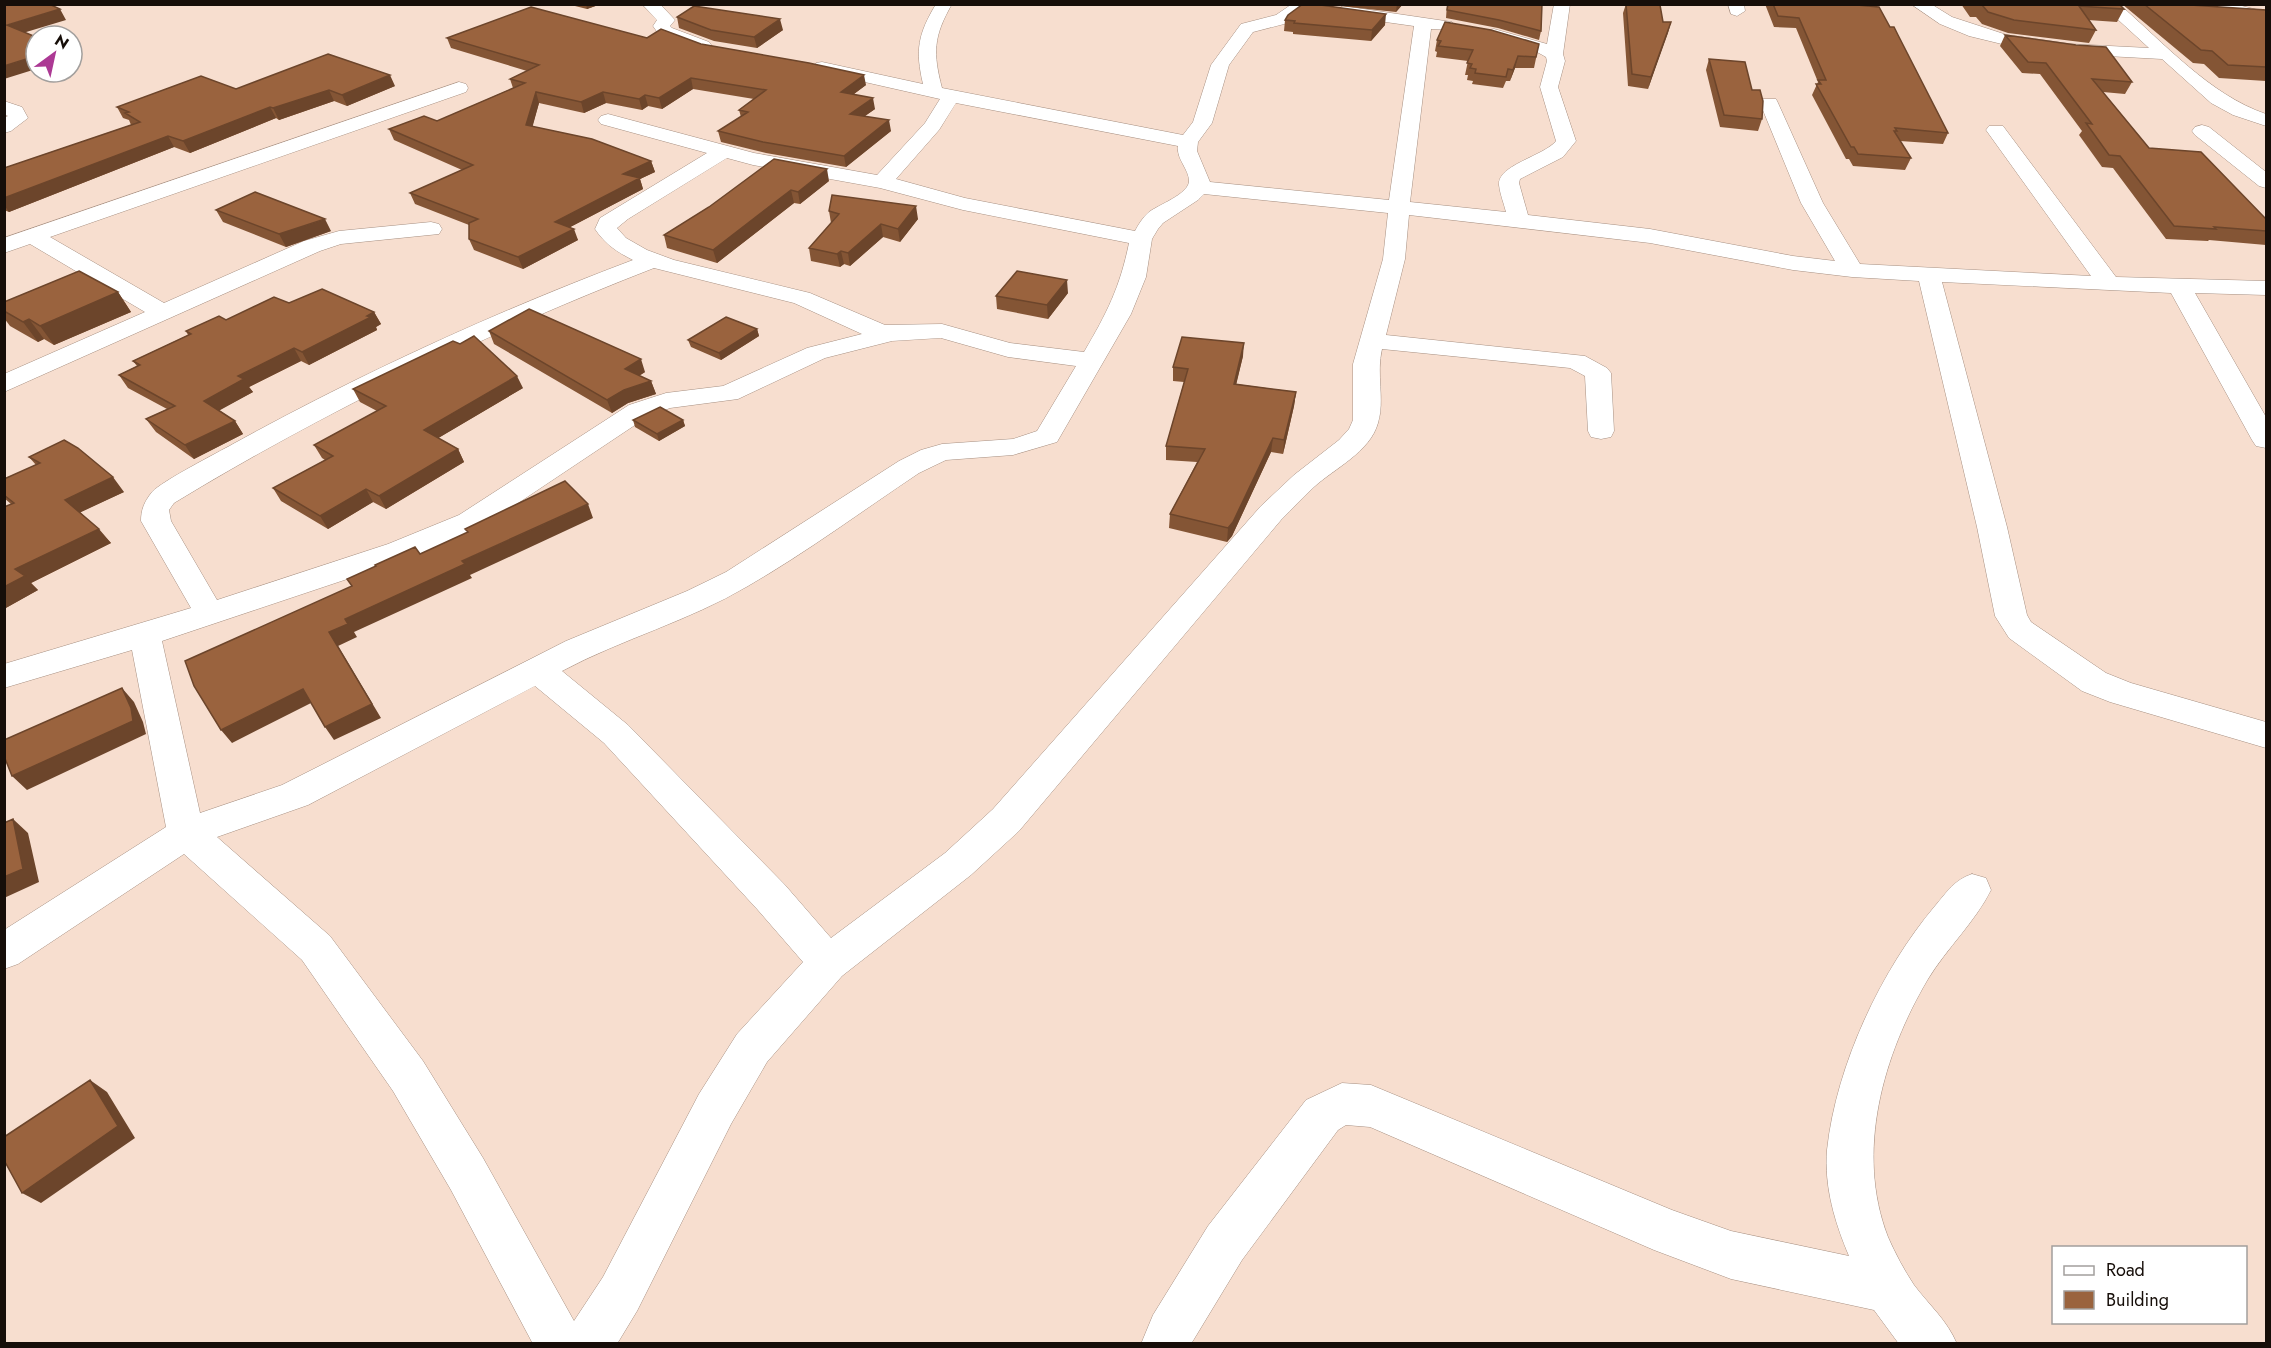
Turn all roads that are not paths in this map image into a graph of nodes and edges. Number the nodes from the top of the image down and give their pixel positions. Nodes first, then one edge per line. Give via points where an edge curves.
1 (650, 4) edge
2 (944, 4) edge
3 (1562, 4) edge
4 (1919, 4) edge
5 (2109, 4) edge
6 (2216, 4) edge
7 (1319, 7) edge
8 (2266, 17) edge
9 (1424, 22) junction
10 (720, 50) edge
11 (1554, 54) junction
12 (2165, 54) junction
13 (807, 64) edge
14 (459, 88) dead end
15 (943, 94) junction
16 (1769, 103) dead end
17 (4, 107) edge
18 (608, 120) dead end
19 (2266, 120) edge
20 (4, 127) edge
21 (1996, 130) dead end
22 (2202, 131) dead end
23 (1188, 142) junction
24 (723, 152) junction
25 (882, 182) junction
26 (2266, 182) edge
27 (1199, 187) junction
28 (1399, 208) junction
29 (1519, 220) junction
30 (431, 229) dead end
31 (32, 236) junction
32 (1141, 239) junction
33 (4, 246) edge
34 (654, 260) junction
35 (1852, 270) junction
36 (1929, 275) junction
37 (2109, 284) junction
38 (2180, 287) junction
39 (2266, 288) edge
40 (162, 312) junction
41 (892, 334) junction
42 (1373, 341) junction
43 (1092, 360) junction
44 (4, 384) edge
45 (1601, 431) dead end
46 (2266, 440) edge
47 (210, 614) junction
48 (145, 635) junction
49 (538, 670) junction
50 (4, 676) edge
51 (2266, 735) edge
52 (186, 833) junction
53 (1972, 891) dead end
54 (4, 952) edge
55 (828, 963) junction
56 (1888, 1289) junction
57 (560, 1344) edge
58 (588, 1344) edge
59 (1166, 1344) edge
60 (1932, 1344) edge

1 - 10 street via 672,16 661,26 666,32
2 - 15 street via 927,36 927,57
3 - 11 street
4 - 12 street via 1951,23 2004,40
5 - 12 street
6 - 8 street
7 - 9 street
7 - 23 street via 1241,33 1220,65 1202,123
9 - 11 street via 1518,40
9 - 28 street
11 - 29 street via 1556,61 1549,87 1566,141 1555,154 1511,176 1509,183
12 - 19 street via 2218,99
13 - 15 street
14 - 31 street
15 - 23 street
15 - 25 street via 932,126
16 - 35 street via 1812,203
17 - 20 street via 15,111 18,118
18 - 24 street
21 - 37 street
22 - 26 street
23 - 27 street via 1187,151 1200,179
24 - 25 street
24 - 34 street via 608,223 609,236
25 - 32 street via 963,204
27 - 28 street
27 - 32 street via 1155,218
28 - 29 street
28 - 42 street via 1395,259
29 - 35 street via 1650,236
30 - 40 street via 339,238 312,246
31 - 33 street
31 - 40 street
32 - 43 street via 1134,278 1119,314
34 - 41 street via 802,298
34 - 47 street via 568,292 362,387 163,497 155,510 156,521
35 - 36 street
36 - 37 street
36 - 51 street via 2011,615 2020,630 2094,682
37 - 38 street
38 - 39 street
38 - 46 street
40 - 44 street
41 - 43 street via 942,331 1008,350
41 - 47 street via 816,353 729,393 651,405 469,522 440,536
42 - 45 street via 1576,361 1598,373
42 - 55 street via 1366,364 1366,420 1356,439 1271,513 1006,820 958,864
43 - 49 street via 1047,436 1015,448 952,451 909,466 736,579
47 - 48 street
48 - 50 street
48 - 52 street
49 - 52 street via 295,795
49 - 55 street via 616,735 771,897
52 - 54 street
52 - 57 street via 316,948 408,1076
53 - 56 street via 1928,945 1891,1010 1864,1082 1851,1138 1850,1179 1866,1244
55 - 58 street via 752,1048 620,1294
56 - 59 street via 1731,1255 1371,1106 1342,1104 1322,1115 1225,1243
56 - 60 street

